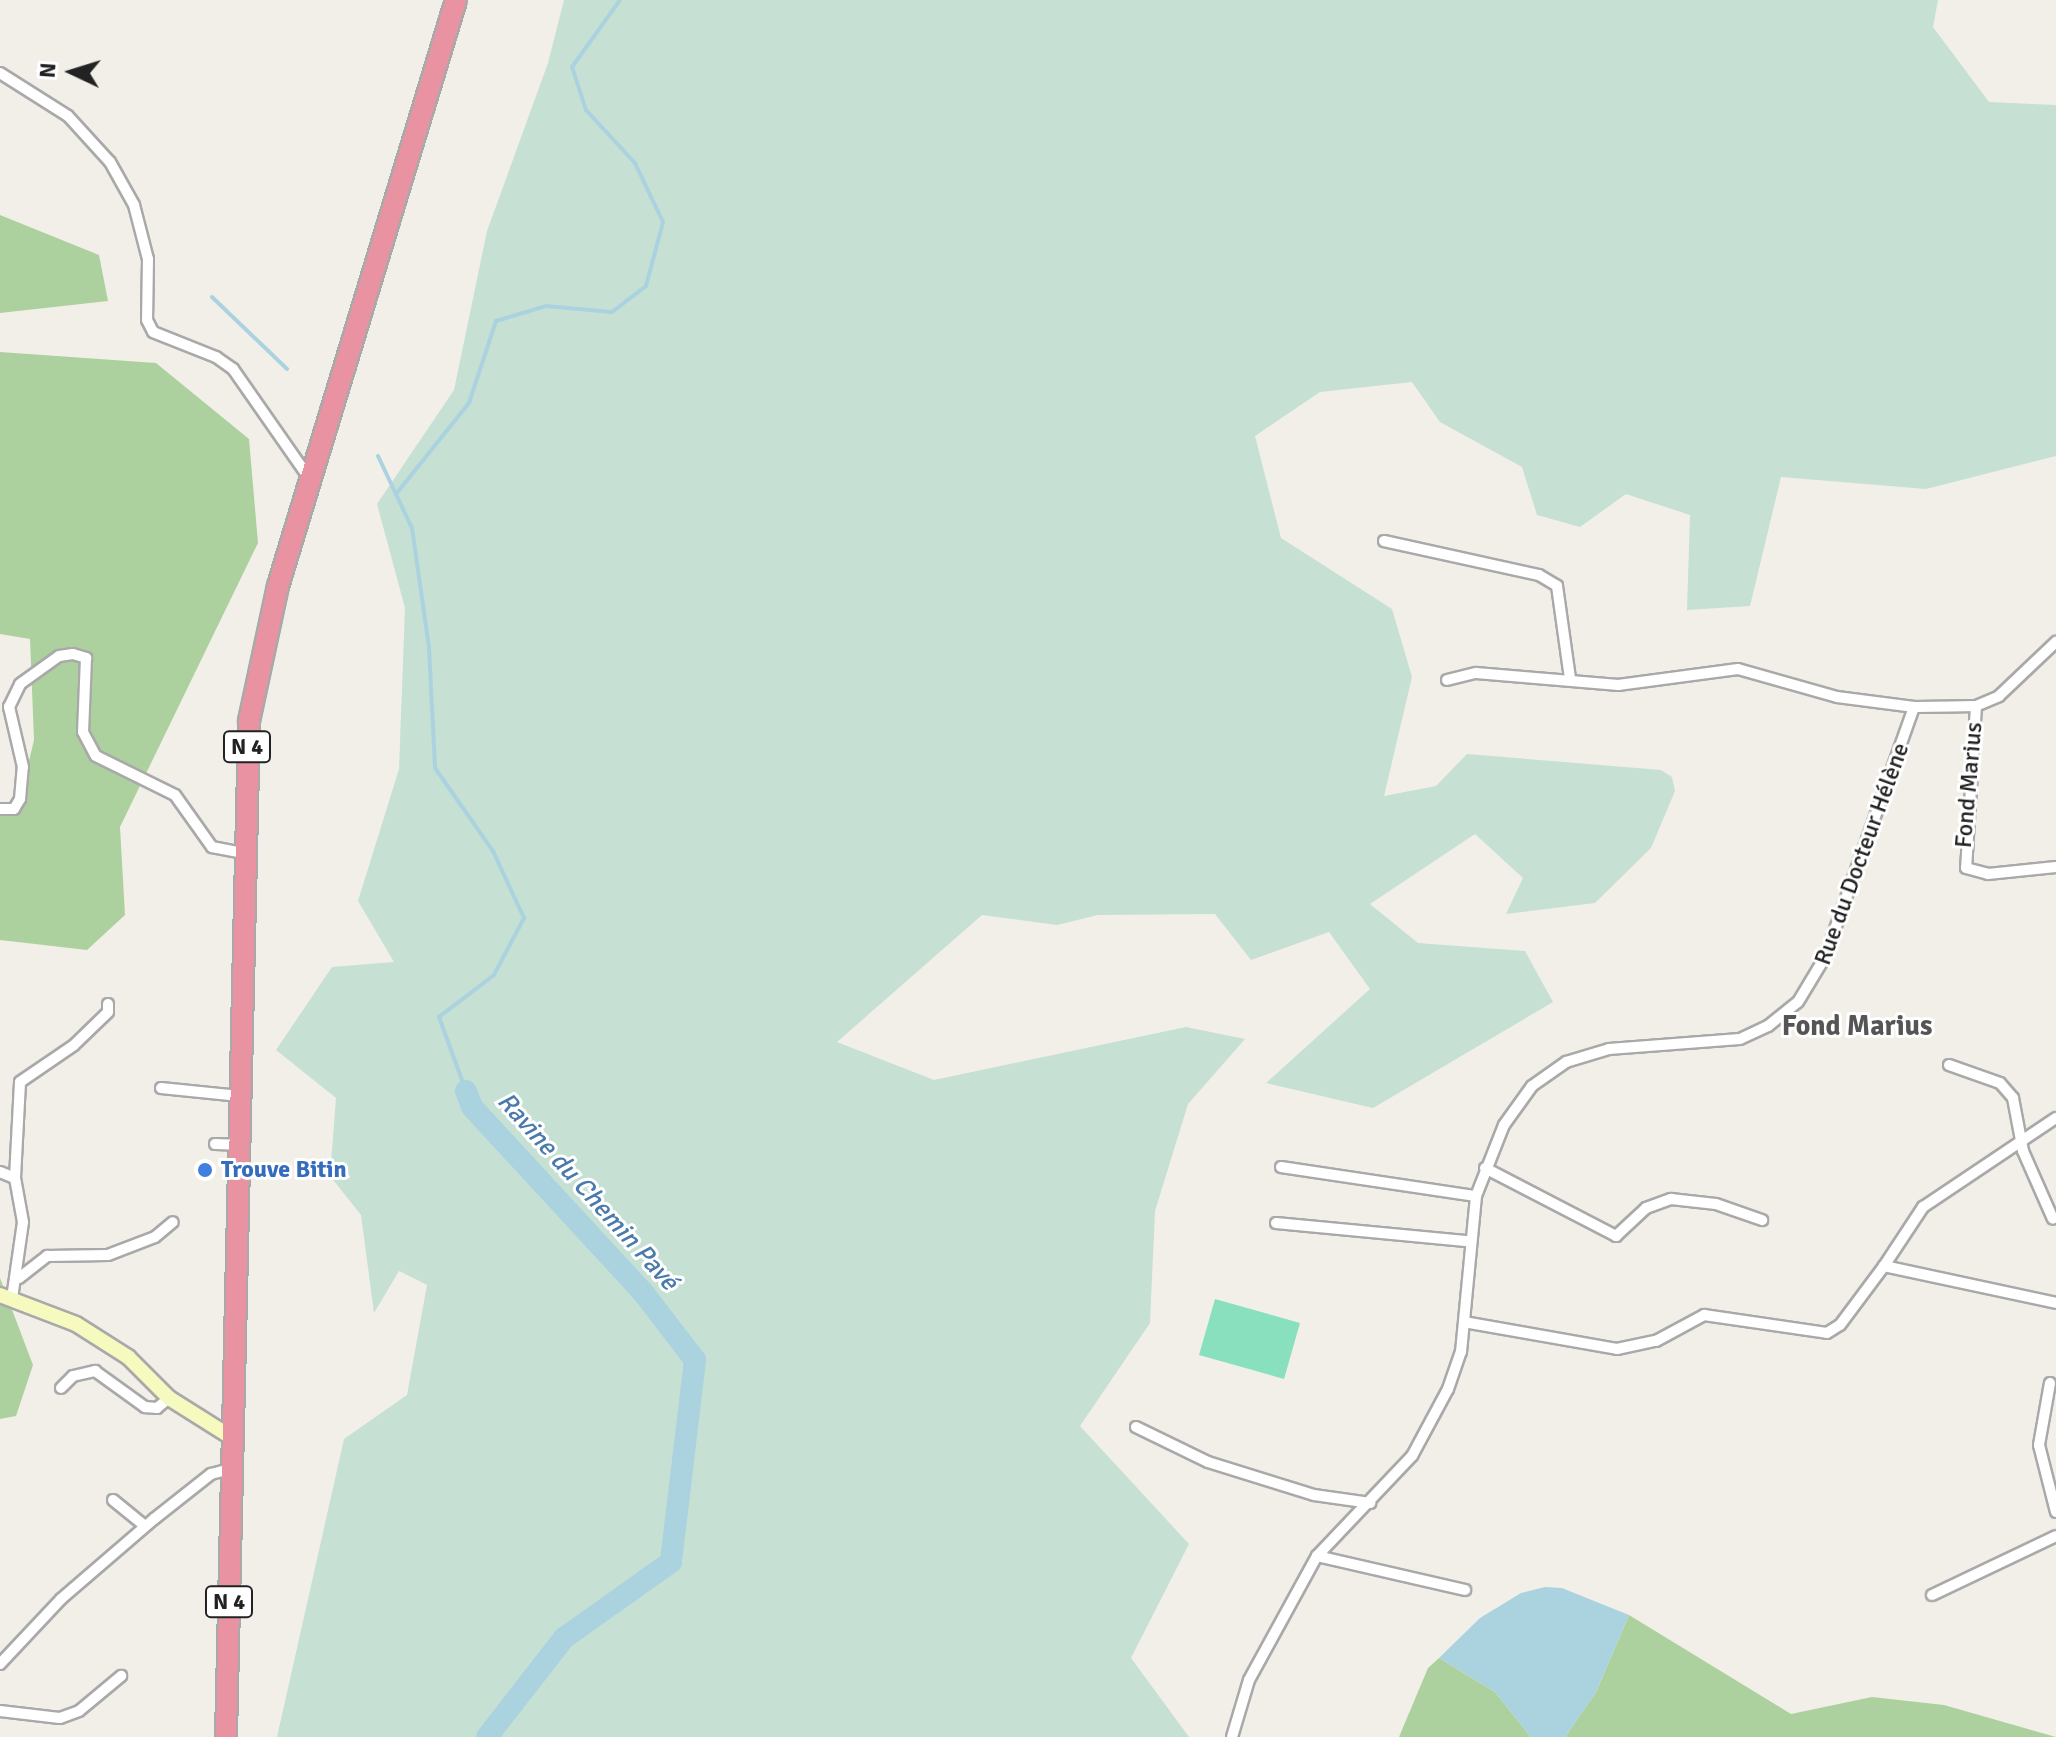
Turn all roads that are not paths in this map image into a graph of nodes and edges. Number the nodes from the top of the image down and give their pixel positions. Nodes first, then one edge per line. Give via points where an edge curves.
1 (456, 0) edge
2 (0, 73) edge
3 (310, 480) junction
4 (1384, 541) dead end
5 (2056, 642) edge
6 (1570, 678) junction
7 (1447, 680) dead end
8 (1976, 706) junction
9 (1914, 707) junction
10 (0, 809) edge
11 (242, 853) junction
12 (2056, 867) edge
13 (108, 1004) dead end
14 (1949, 1065) dead end
15 (161, 1088) dead end
16 (240, 1096) junction
17 (2056, 1118) edge
18 (2021, 1137) junction
19 (215, 1144) dead end
20 (240, 1145) junction
21 (1281, 1167) dead end
22 (1485, 1168) junction
23 (0, 1172) edge
24 (15, 1178) junction
25 (1476, 1196) junction
26 (2053, 1219) dead end
27 (1762, 1220) dead end
28 (173, 1222) dead end
29 (1276, 1223) dead end
30 (1468, 1241) junction
31 (1884, 1266) junction
32 (19, 1278) junction
33 (6, 1296) edge
34 (2056, 1303) edge
35 (1464, 1322) junction
36 (2050, 1383) dead end
37 (61, 1388) dead end
38 (169, 1398) junction
39 (1136, 1427) dead end
40 (234, 1439) junction
41 (233, 1468) junction
42 (113, 1500) dead end
43 (1370, 1503) junction
44 (2056, 1512) edge
45 (145, 1526) junction
46 (2056, 1536) edge
47 (1317, 1556) junction
48 (1465, 1590) dead end
49 (1932, 1595) dead end
50 (0, 1664) edge
51 (121, 1676) dead end
52 (0, 1711) edge
53 (226, 1737) edge
54 (1232, 1737) edge

1 - 3 highway, N 4
2 - 3 street via 68,116 110,162 134,205 148,259 147,320 153,332 233,369
3 - 11 highway, N 4 via 278,586 249,721
4 - 6 street via 1539,575 1557,586
5 - 8 street via 1999,696
6 - 7 street via 1476,673
6 - 9 street via 1618,685 1738,669 1837,697
8 - 9 street
8 - 12 street, Fond Marius via 1962,858 1966,868 1988,874
9 - 22 street, Rue du Docteur Hélène via 1829,949 1798,1002 1768,1026 1740,1039 1609,1049 1566,1062 1546,1073 1518,1104
10 - 11 street via 14,809 20,799 23,767 9,707 20,684 45,665 73,654 86,658 83,732 96,756 175,795 212,847
11 - 16 highway, N 4
13 - 24 street via 108,1012 74,1045 20,1082
14 - 18 street via 2000,1083 2013,1098
15 - 16 street
16 - 20 highway, N 4
17 - 18 street
18 - 26 street via 2030,1172
18 - 31 street via 1923,1207
19 - 20 street
20 - 40 highway, N 4
21 - 25 street
22 - 25 street, Rue du Docteur Hélène
22 - 27 street via 1616,1236 1646,1208 1671,1199 1716,1204
23 - 24 street
24 - 32 street via 23,1222
25 - 30 street, Rue du Docteur Hélène
28 - 32 street via 155,1237 108,1255 47,1256
29 - 30 street
30 - 35 street, Rue du Docteur Hélène
31 - 34 street
31 - 35 street via 1840,1325 1827,1333 1704,1315 1656,1341 1617,1349
32 - 33 street
33 - 38 main road via 76,1324 115,1349
35 - 43 street, Rue du Docteur Hélène via 1454,1373 1434,1418 1412,1456
36 - 44 street via 2039,1445
37 - 38 street via 73,1376 95,1371 145,1407 157,1408
38 - 40 main road
39 - 43 street via 1208,1462 1314,1495
40 - 41 highway, N 4
41 - 45 street via 211,1474
41 - 53 highway, N 4
42 - 45 street
43 - 47 street, Rue du Docteur Hélène
45 - 50 street via 61,1599
46 - 49 street
47 - 48 street
47 - 54 street, Rue du Docteur Hélène via 1249,1680
51 - 52 street via 79,1711 60,1718

